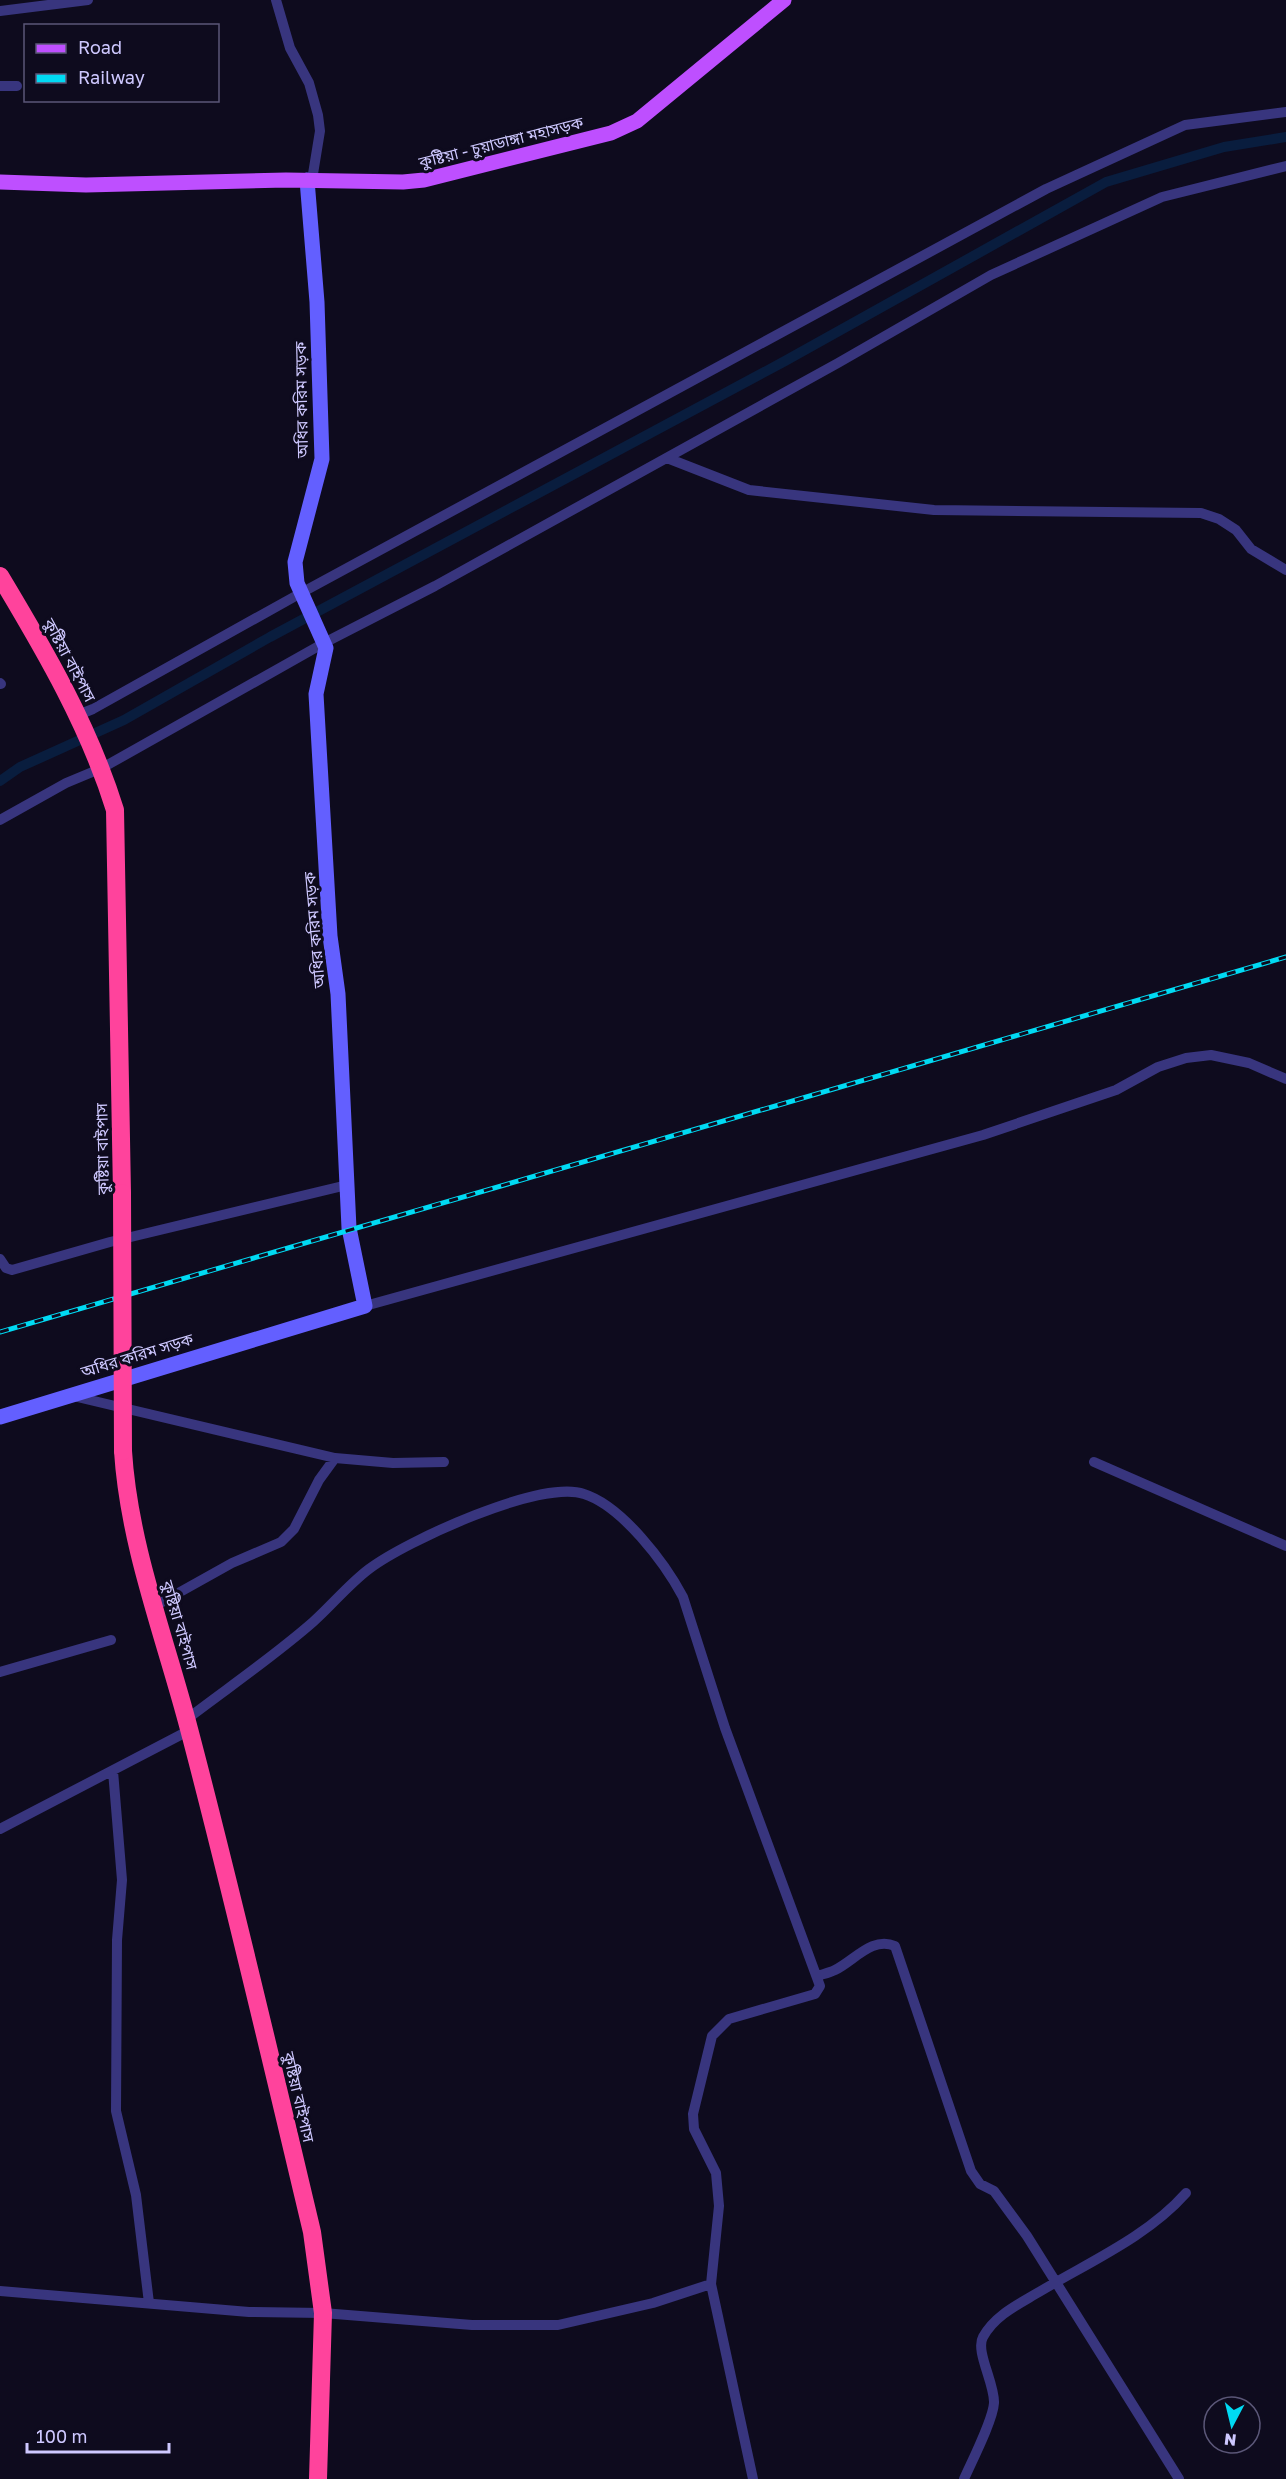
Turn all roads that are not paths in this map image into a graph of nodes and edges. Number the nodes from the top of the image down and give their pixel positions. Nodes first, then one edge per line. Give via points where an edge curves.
1 (88, 0) edge
2 (276, 0) edge
3 (784, 0) edge
4 (0, 11) edge
5 (0, 86) edge
6 (17, 86) dead end
7 (1286, 112) edge
8 (1286, 166) edge
9 (309, 180) junction
10 (0, 182) edge
11 (667, 458) junction
12 (1286, 570) edge
13 (0, 576) edge
14 (301, 593) junction
15 (323, 640) junction
16 (79, 716) junction
17 (101, 766) junction
18 (0, 820) edge
19 (1286, 1079) edge
20 (347, 1185) junction
21 (0, 1259) edge
22 (365, 1306) junction
23 (70, 1395) junction
24 (0, 1417) edge
25 (335, 1458) junction
26 (444, 1462) dead end
27 (1094, 1462) dead end
28 (1286, 1546) edge
29 (155, 1606) junction
30 (111, 1640) dead end
31 (0, 1672) edge
32 (188, 1724) junction
33 (113, 1771) junction
34 (0, 1829) edge
35 (817, 1976) junction
36 (1186, 2193) dead end
37 (1056, 2282) junction
38 (711, 2284) junction
39 (0, 2291) edge
40 (148, 2303) junction
41 (323, 2313) junction
42 (318, 2479) edge
43 (753, 2479) edge
44 (964, 2479) edge
45 (1179, 2479) edge

1 - 4 street
2 - 9 street via 290,48 309,83 318,115 320,131
3 - 9 main road, কুষ্টিয়া - চুয়াডাঙ্গা মহাসড়ক via 659,105 611,133 424,180
5 - 6 street
7 - 14 street via 1185,125 1046,189
8 - 11 street via 1162,197 991,275
9 - 10 main road, কুষ্টিয়া - চুয়াডাঙ্গা মহাসড়ক via 86,185
9 - 14 main road, অধির করিম সড়ক via 322,459 296,562
11 - 12 street via 750,490 934,510 1201,513 1236,530 1251,549
11 - 15 street via 426,591
13 - 16 highway, কুষ্টিয়া বাইপাস
14 - 15 main road, অধির করিম সড়ক
14 - 16 street
15 - 17 street
15 - 20 main road, অধির করিম সড়ক via 325,656 316,694 330,936 338,994
16 - 17 highway, কুষ্টিয়া বাইপাস
17 - 18 street
17 - 29 highway, কুষ্টিয়া বাইপাস, bridge via 115,810 125,1488
19 - 22 street via 1249,1063 1211,1055 1186,1058 1158,1067 1116,1090 983,1135
20 - 21 street via 110,1242 12,1270
20 - 22 main road, অধির করিম সড়ক via 349,1228
22 - 23 main road, অধির করিম সড়ক
23 - 24 main road, অধির করিম সড়ক
23 - 25 street
25 - 26 street
25 - 29 street via 294,1529 281,1542 232,1563
27 - 28 street
29 - 32 highway, কুষ্টিয়া বাইপাস
30 - 31 street
32 - 33 street
32 - 35 street via 312,1623 369,1569 486,1512 550,1491 583,1493 618,1514 672,1577 683,1597 724,1728
32 - 41 highway, কুষ্টিয়া বাইপাস via 312,2232
33 - 34 street
33 - 40 street via 122,1880 117,1940 116,2111 136,2195
35 - 37 street via 834,1970 859,1952 883,1943 894,1946 971,2171 980,2184 994,2191
35 - 38 street via 820,1986 815,1994 729,2019 712,2036 693,2114 694,2129 716,2173 718,2190
36 - 37 street via 1125,2242
37 - 44 street via 1011,2309 981,2340 994,2405
37 - 45 street
38 - 41 street via 653,2303 558,2325 472,2325
38 - 43 street
39 - 40 street
40 - 41 street via 249,2312
41 - 42 highway, কুষ্টিয়া বাইপাস

